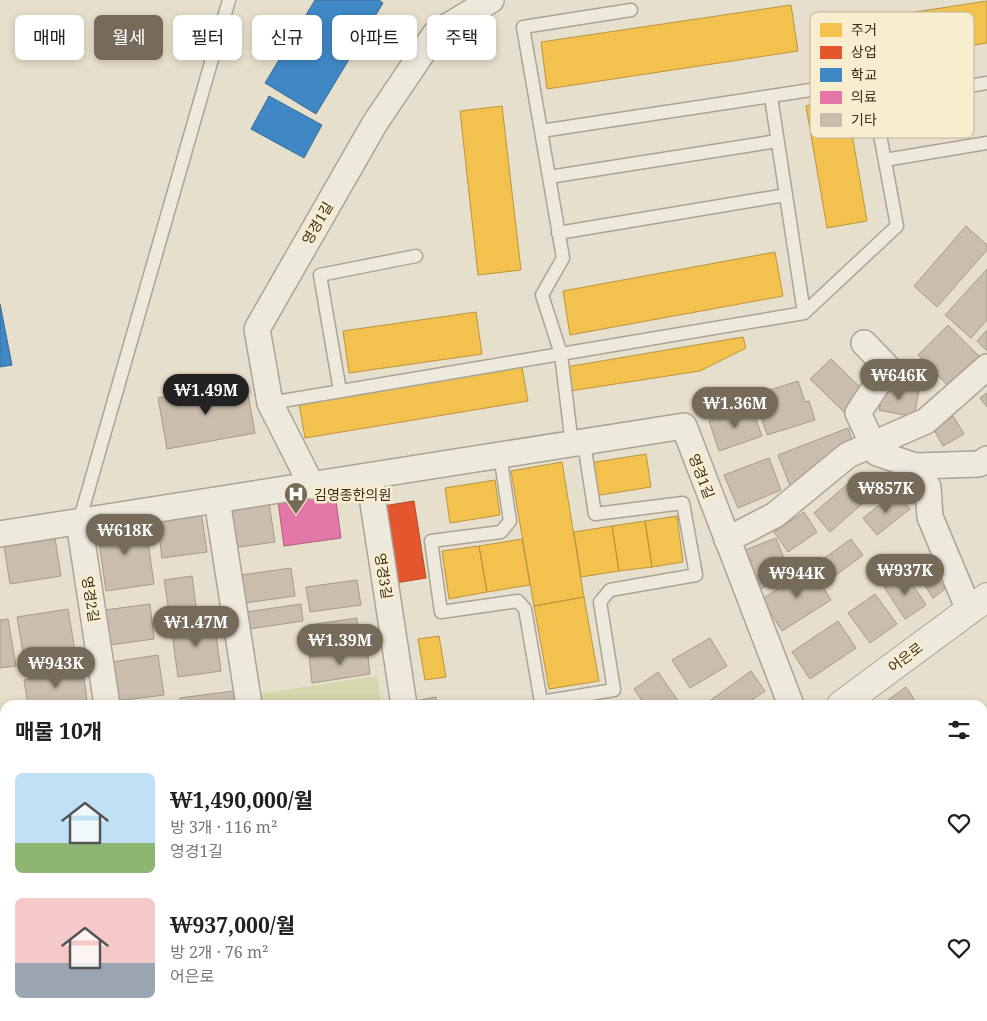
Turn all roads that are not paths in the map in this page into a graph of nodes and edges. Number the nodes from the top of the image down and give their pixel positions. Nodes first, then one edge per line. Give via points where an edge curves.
1 (229, 0) edge
2 (492, 0) edge
3 (631, 10) dead end
4 (987, 83) edge
5 (974, 85) edge
6 (810, 91) edge
7 (771, 97) junction
8 (541, 131) junction
9 (881, 138) edge
10 (777, 141) junction
11 (987, 143) edge
12 (885, 160) junction
13 (549, 177) junction
14 (786, 195) junction
15 (558, 232) junction
16 (416, 256) dead end
17 (804, 313) junction
18 (864, 343) dead end
19 (561, 354) junction
20 (987, 367) edge
21 (340, 391) junction
22 (270, 403) junction
23 (874, 443) junction
24 (578, 444) junction
25 (500, 455) junction
26 (987, 459) edge
27 (915, 466) junction
28 (369, 477) junction
29 (312, 486) junction
30 (216, 500) junction
31 (79, 522) junction
32 (0, 534) edge
33 (727, 540) junction
34 (978, 603) edge
35 (106, 700) edge
36 (248, 700) edge
37 (403, 700) edge
38 (541, 700) edge
39 (553, 700) edge
40 (789, 700) edge
41 (848, 700) edge

1 - 31 lane
2 - 22 street, 영경1길 via 435,34 375,122 257,329
3 - 8 lane via 523,27
4 - 5 lane
6 - 7 lane
7 - 8 lane
7 - 10 lane
8 - 13 lane
9 - 12 lane
10 - 13 lane
10 - 14 lane
11 - 12 lane
12 - 17 lane via 897,226
13 - 15 lane
14 - 15 lane
14 - 17 lane
15 - 19 lane via 563,258 542,295
16 - 21 lane via 320,275
17 - 19 lane
18 - 23 street via 888,368 858,412
19 - 21 lane
19 - 24 lane
20 - 23 street via 926,421
21 - 22 lane
22 - 29 street, 영경1길
23 - 27 street via 877,453
23 - 33 street via 848,454 775,515
24 - 25 street, 영경1길
24 - 33 street, 영경1길 via 684,426
24 - 39 lane via 595,514 684,503 696,575 610,590 600,602 614,690
25 - 28 street, 영경1길
25 - 38 lane via 510,521 501,532 431,542 441,612 518,601 526,609
26 - 27 street via 979,464
27 - 34 street, 어은로 via 928,487 930,516
28 - 29 street, 영경1길
28 - 37 street, 영경3길
29 - 30 street, 영경1길
30 - 31 street, 영경1길
30 - 36 street
31 - 32 street, 영경1길
31 - 35 street, 영경2길
33 - 40 street, 영경1길
34 - 41 street, 어은로

